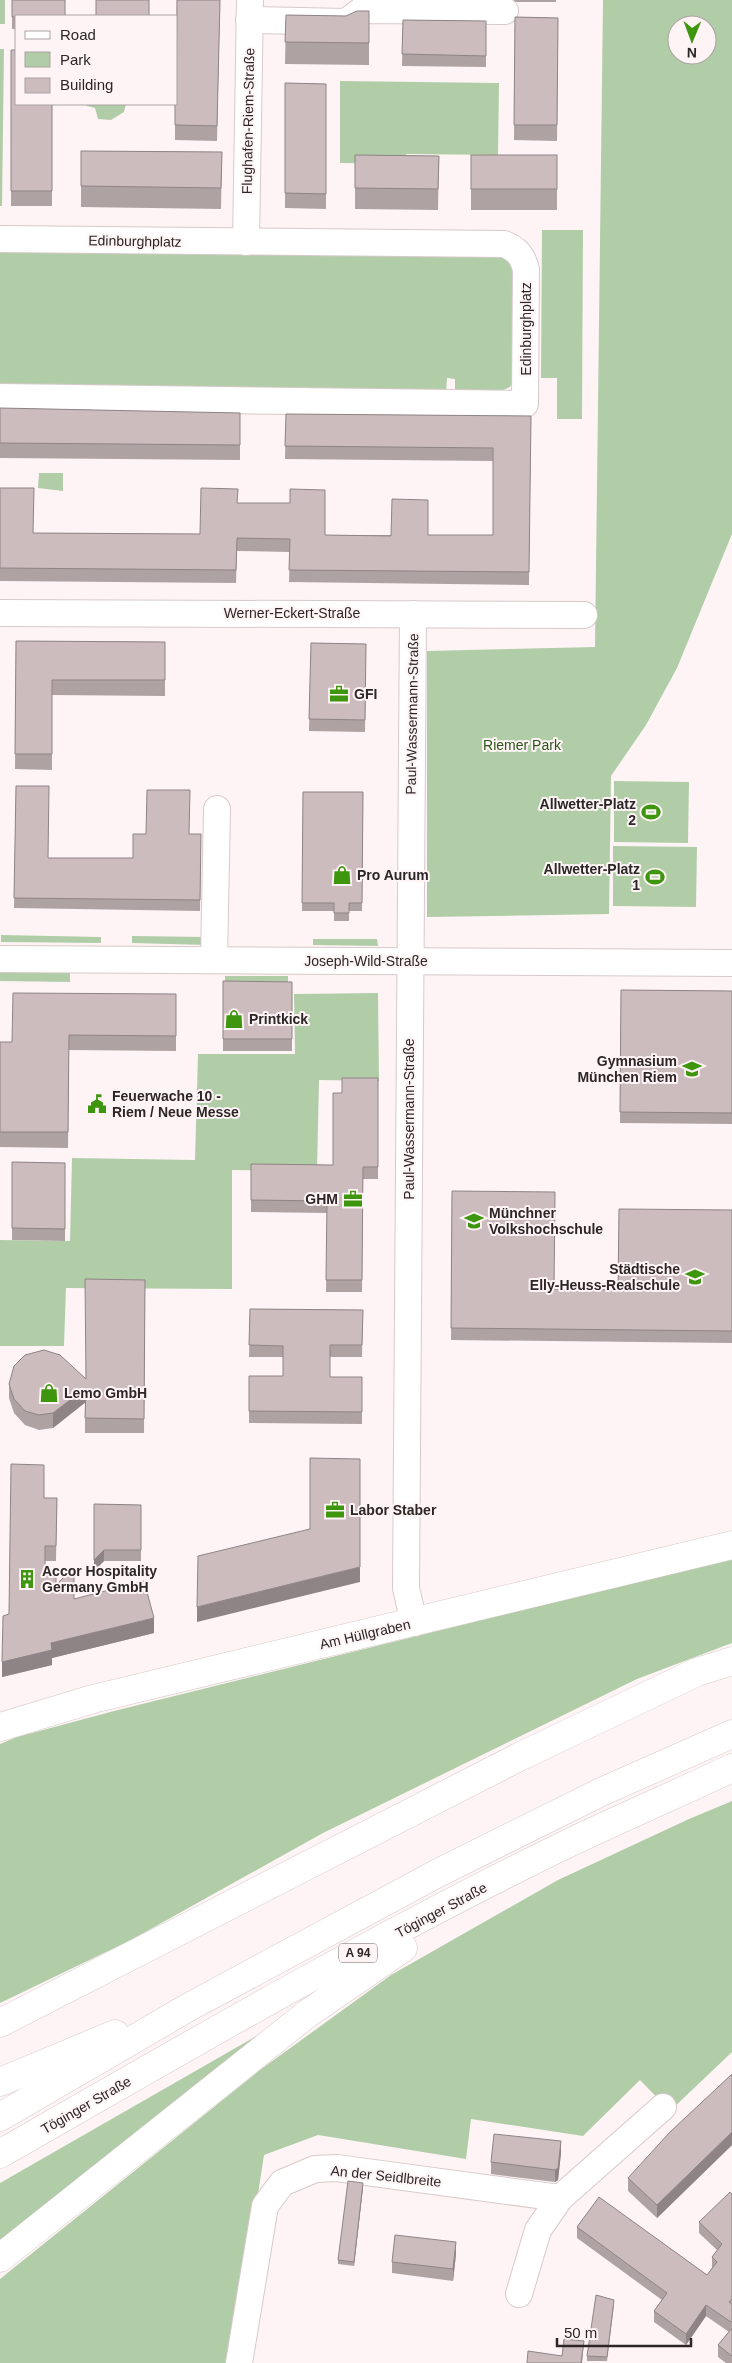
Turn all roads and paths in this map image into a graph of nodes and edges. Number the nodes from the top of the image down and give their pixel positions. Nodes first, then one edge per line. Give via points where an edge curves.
1 (249, 10) edge
2 (505, 11) dead end
3 (0, 239) edge
4 (246, 242) junction
5 (0, 397) edge
6 (0, 613) edge
7 (413, 614) junction
8 (584, 615) dead end
9 (217, 809) dead end
10 (0, 959) edge
11 (214, 960) junction
12 (410, 962) junction
13 (732, 963) edge
14 (732, 1545) edge
15 (414, 1623) junction
16 (732, 1661) edge
17 (0, 1727) edge
18 (732, 1734) edge
19 (732, 1768) edge
20 (574, 1841) junction
21 (189, 2007) junction
22 (0, 2023) edge
23 (0, 2082) edge
24 (663, 2107) dead end
25 (0, 2117) edge
26 (0, 2154) edge
27 (560, 2198) junction
28 (0, 2258) edge
29 (519, 2294) dead end
30 (239, 2363) edge

1 - 2 street via 346,22 362,10
1 - 4 street, Flughafen-Riem-Straße
3 - 4 street, Edinburghplatz
4 - 5 street, Edinburghplatz via 492,243 516,249 526,270 525,404
6 - 7 street, Werner-Eckert-Straße
7 - 8 street, Werner-Eckert-Straße
7 - 12 street, Paul-Wassermann-Straße
9 - 11 street
10 - 11 street, Joseph-Wild-Straße
11 - 12 street, Joseph-Wild-Straße
12 - 13 street, Joseph-Wild-Straße
12 - 15 street, Paul-Wassermann-Straße via 406,1588
14 - 15 main road, Am Hüllgraben
15 - 17 main road, Am Hüllgraben via 93,1699
16 - 22 main road via 697,1672 519,1758
18 - 21 main road, A 94 via 601,1792 438,1873
19 - 20 main road, Töginger Straße / A 94
20 - 26 main road, Töginger Straße / A 94 via 256,2008
20 - 28 main road via 552,1869 393,1954 306,2014
21 - 23 main road
21 - 25 main road, A 94
24 - 27 street
27 - 29 street via 538,2230
27 - 30 street, An der Seidlbreite via 337,2168 315,2169 282,2184 265,2206

